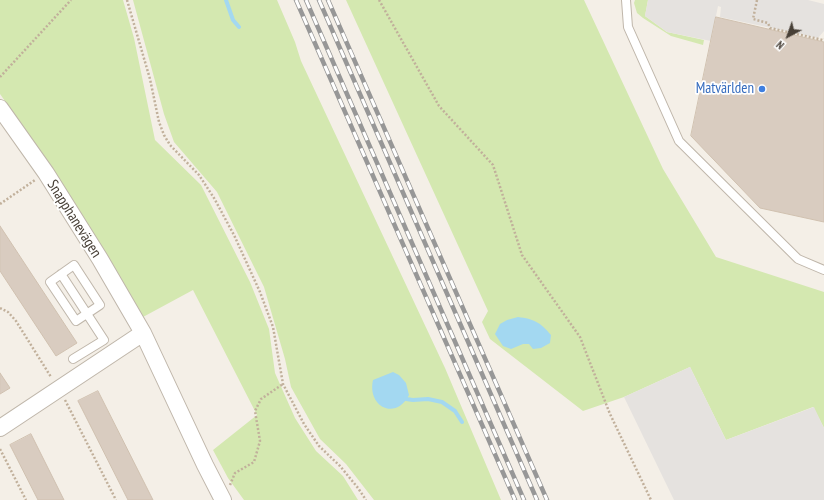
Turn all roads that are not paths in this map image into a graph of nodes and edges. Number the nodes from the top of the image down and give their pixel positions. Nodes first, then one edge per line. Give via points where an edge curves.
1 (626, 0) edge
2 (0, 108) edge
3 (824, 270) edge
4 (61, 274) junction
5 (143, 333) junction
6 (108, 347) junction
7 (73, 359) dead end
8 (0, 428) edge
9 (226, 493) edge

1 - 3 lane via 628,27 679,141 798,259
2 - 5 street, Snapphanevägen via 46,173
4 - 4 lane via 50,282 76,321 100,305 74,266
4 - 6 lane
5 - 6 street
5 - 9 street, Snapphanevägen via 205,465
6 - 7 lane
6 - 8 street via 58,390

